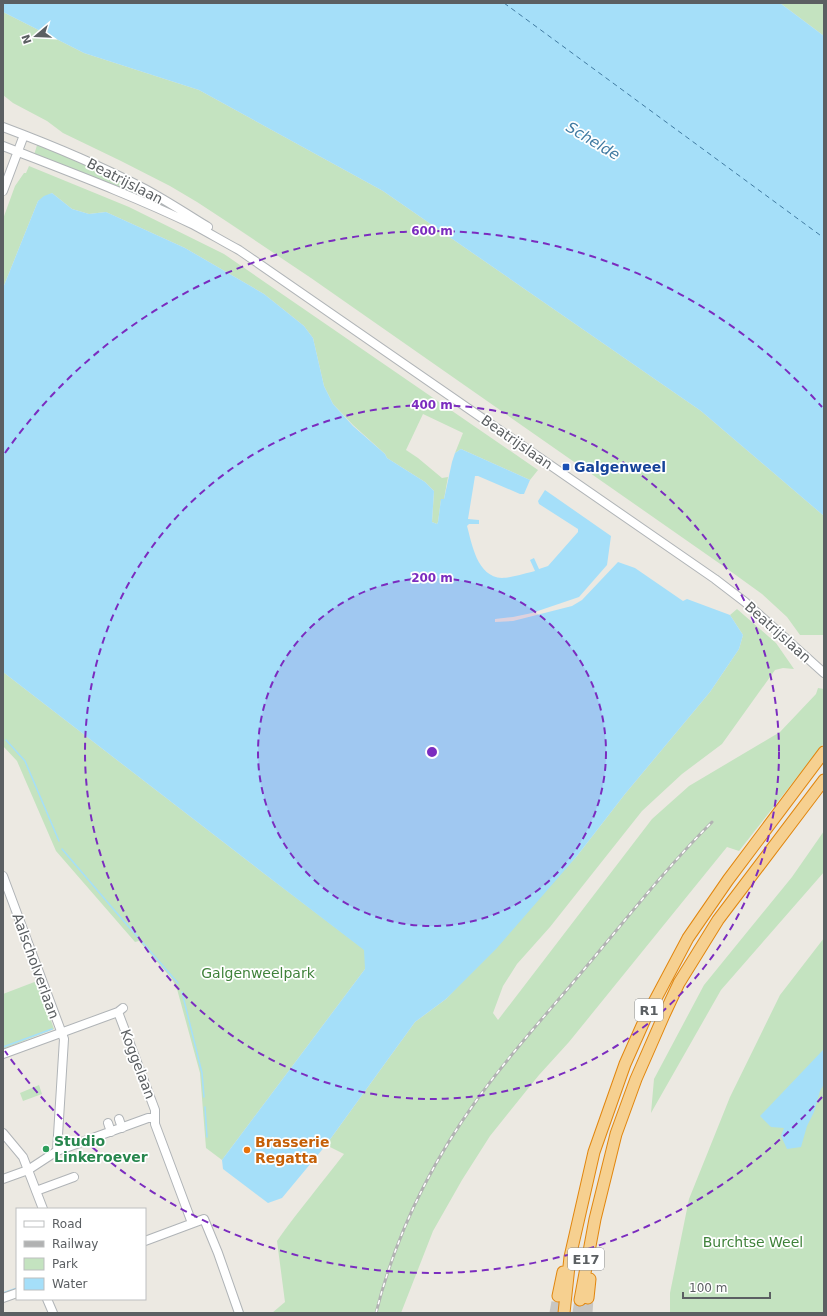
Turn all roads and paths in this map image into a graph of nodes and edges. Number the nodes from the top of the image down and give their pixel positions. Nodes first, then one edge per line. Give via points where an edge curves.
1 (3, 127) edge
2 (24, 135) junction
3 (3, 146) edge
4 (18, 152) junction
5 (3, 191) edge
6 (239, 250) junction
7 (824, 673) edge
8 (824, 752) edge
9 (824, 780) edge
10 (3, 876) edge
11 (61, 1032) junction
12 (3, 1054) edge
13 (155, 1118) junction
14 (119, 1119) dead end
15 (108, 1123) dead end
16 (117, 1132) junction
17 (3, 1133) edge
18 (57, 1151) junction
19 (28, 1170) junction
20 (74, 1177) dead end
21 (3, 1179) edge
22 (36, 1191) junction
23 (43, 1208) edge
24 (192, 1223) junction
25 (146, 1241) edge
26 (570, 1257) junction
27 (16, 1292) edge
28 (558, 1296) tunnel mouth
29 (3, 1298) edge
30 (584, 1299) tunnel mouth
31 (47, 1300) edge
32 (53, 1313) edge
33 (239, 1313) edge
34 (564, 1313) edge

1 - 2 street, Beatrijslaan
2 - 4 street
2 - 6 street, Beatrijslaan via 81,158 175,206
3 - 4 street, Beatrijslaan
4 - 5 street
4 - 6 street, Beatrijslaan via 158,208
6 - 7 street, Beatrijslaan via 715,579 745,602
8 - 26 highway, R1 via 688,938 645,1019 625,1064 598,1139
9 - 30 highway, R1 via 718,920 679,983 650,1046 612,1148 595,1219 593,1250
10 - 11 street, Aalscholverlaan
11 - 12 street
11 - 13 street, Koggelaan via 120,1010 141,1080 155,1110
11 - 18 street, Aalscholverlaan via 64,1042
13 - 16 street via 148,1118
13 - 24 street, Koggelaan
14 - 16 street
15 - 16 street
16 - 18 street
17 - 19 street via 23,1157
18 - 19 street
19 - 21 street
19 - 22 street
20 - 22 street
22 - 23 street
24 - 25 street
24 - 33 street via 204,1219
26 - 28 highway, R1 via 561,1276
26 - 34 highway, E17
27 - 29 street
31 - 32 street

